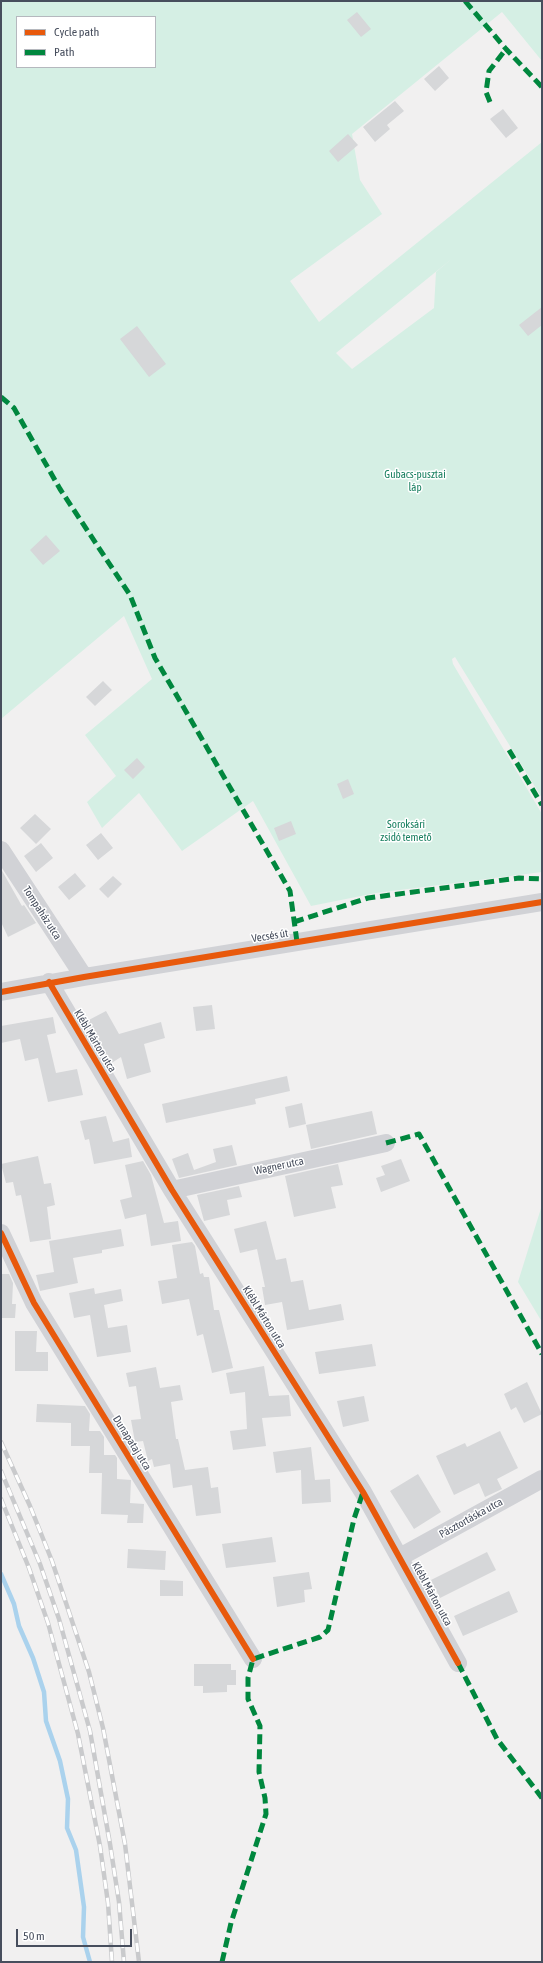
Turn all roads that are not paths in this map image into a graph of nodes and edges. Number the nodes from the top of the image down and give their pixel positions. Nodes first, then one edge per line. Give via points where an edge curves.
1 (1, 850) edge
2 (542, 902) edge
3 (84, 976) junction
4 (49, 982) junction
5 (1, 992) edge
6 (386, 1143) dead end
7 (172, 1190) junction
8 (1, 1233) edge
9 (542, 1479) edge
10 (400, 1557) junction
11 (253, 1659) dead end
12 (458, 1664) dead end

1 - 3 street, Tompaház utca
2 - 3 street, Vecsés út
3 - 4 street, Vecsés út
4 - 5 street, Vecsés út
4 - 7 street, Klébl Márton utca
6 - 7 street, Wagner utca
7 - 10 street, Klébl Márton utca via 363,1492
8 - 11 street, Dunapataj utca via 34,1303
9 - 10 street, Pásztortáska utca
10 - 12 street, Klébl Márton utca

